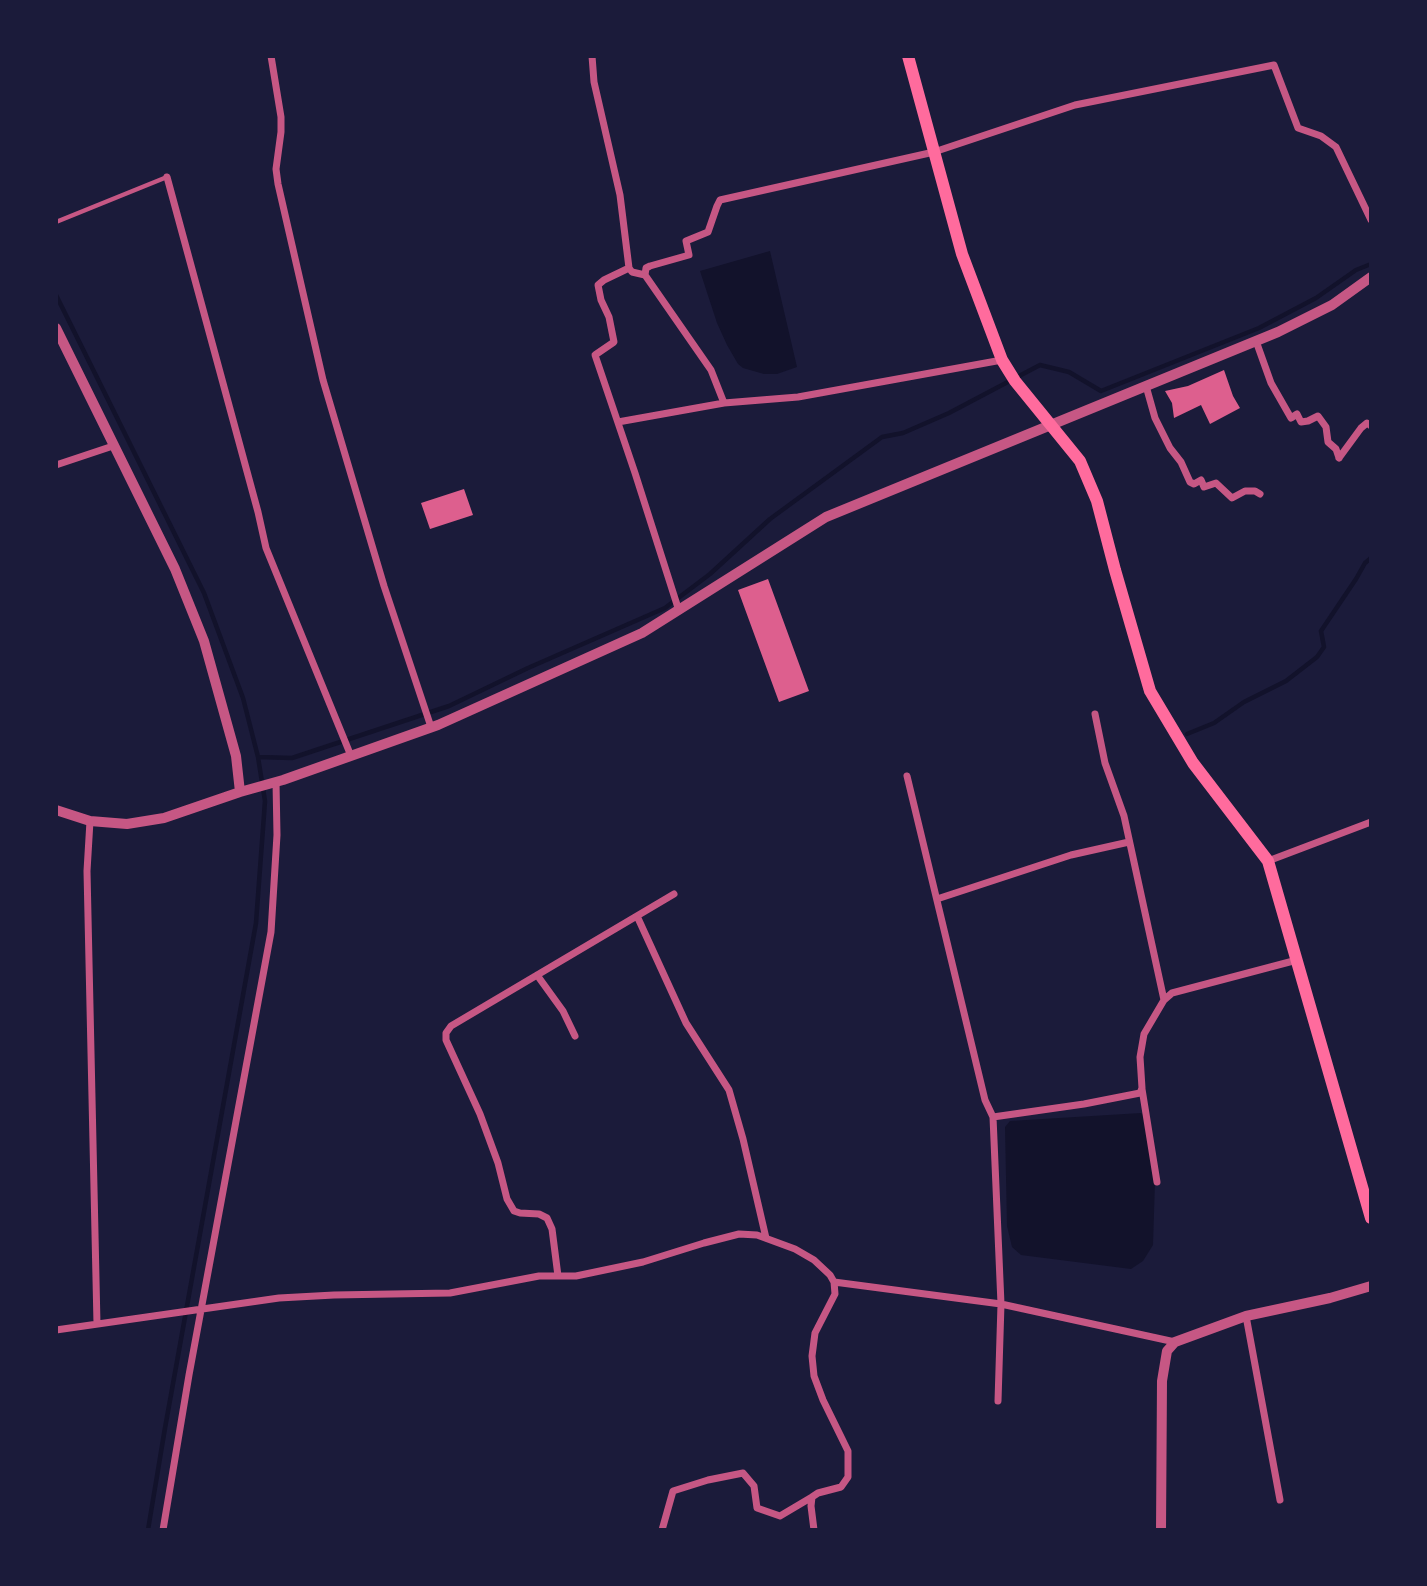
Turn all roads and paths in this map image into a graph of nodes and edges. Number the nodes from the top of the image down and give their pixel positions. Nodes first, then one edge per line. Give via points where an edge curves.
1 (271, 56) edge
2 (592, 56) edge
3 (908, 56) edge
4 (934, 152) junction
5 (167, 177) joint
6 (1371, 220) edge
7 (56, 222) edge
8 (629, 268) junction
9 (645, 275) junction
10 (1371, 278) edge
11 (56, 328) edge
12 (1256, 341) junction
13 (1002, 360) junction
14 (1146, 386) junction
15 (724, 403) junction
16 (618, 422) junction
17 (1052, 425) junction
18 (1371, 426) edge
19 (113, 446) junction
20 (56, 465) edge
21 (1260, 494) dead end
22 (679, 611) junction
23 (1095, 714) dead end
24 (431, 727) junction
25 (351, 756) junction
26 (907, 776) dead end
27 (273, 783) junction
28 (241, 791) junction
29 (56, 810) edge
30 (90, 821) junction
31 (1371, 822) edge
32 (1129, 842) junction
33 (1268, 861) junction
34 (674, 894) dead end
35 (937, 899) junction
36 (637, 916) junction
37 (1297, 960) junction
38 (537, 975) junction
39 (1164, 1000) junction
40 (575, 1036) dead end
41 (1142, 1088) junction
42 (993, 1117) junction
43 (1157, 1182) dead end
44 (1371, 1218) edge
45 (766, 1238) junction
46 (558, 1276) junction
47 (834, 1282) junction
48 (1371, 1286) edge
49 (1001, 1304) junction
50 (200, 1309) junction
51 (1246, 1316) junction
52 (97, 1324) junction
53 (56, 1330) edge
54 (1175, 1342) junction
55 (998, 1401) dead end
56 (812, 1497) junction
57 (1280, 1500) dead end
58 (163, 1530) edge
59 (662, 1530) edge
60 (814, 1530) edge
61 (1161, 1530) edge

1 - 24 street via 281,117 278,184 323,380
2 - 8 street via 620,195
3 - 4 main road
4 - 6 street via 1075,105 1274,65 1298,128 1336,147
4 - 9 street via 720,200 708,232 686,241 689,255 649,266
4 - 13 main road via 962,254
5 - 7 lane
5 - 25 street via 266,548
8 - 9 street
8 - 16 street via 598,285 614,342 595,355
9 - 15 street via 711,370
10 - 12 street via 1332,305
11 - 19 street
12 - 14 street
12 - 18 street via 1271,383 1291,418 1297,414 1301,422 1318,416 1339,458 1362,428 1367,423
13 - 15 street via 798,397
13 - 17 main road
14 - 17 street
14 - 21 street via 1155,418 1190,482 1201,480 1204,487 1216,483 1231,498 1245,491
15 - 16 street
16 - 22 street
17 - 22 street via 826,517
17 - 33 main road via 1080,461 1097,501 1150,691 1193,763
19 - 20 street
19 - 28 street via 175,569 204,641 236,756
22 - 24 street via 642,633
23 - 32 street
24 - 25 street
25 - 27 street
26 - 35 street
27 - 28 street
27 - 50 street via 276,847 271,932
28 - 30 street via 164,818 127,824
29 - 30 street
30 - 52 street via 87,870
31 - 33 street
32 - 35 street via 1071,855
32 - 39 street
33 - 37 main road
34 - 36 street
35 - 42 street via 985,1100
36 - 38 street
36 - 45 street via 686,1023 729,1090
37 - 39 street via 1171,992
37 - 44 main road
38 - 40 street
38 - 46 street via 451,1026 446,1040 480,1114 507,1199 520,1213 547,1218
39 - 41 street via 1144,1034
41 - 42 street via 1140,1093 1084,1104
41 - 43 street
42 - 49 street
45 - 46 street via 739,1234 610,1270
45 - 47 street via 814,1260
46 - 50 street via 450,1293 279,1298
47 - 49 street
47 - 56 street via 835,1294 815,1332 812,1356 823,1400 848,1451 848,1477 841,1487
48 - 51 street
49 - 54 street
49 - 55 street
50 - 52 street
50 - 58 street
51 - 54 street
51 - 57 street
52 - 53 street
54 - 61 street via 1167,1351 1163,1381
56 - 59 street via 779,1516 757,1508 754,1486 743,1474 708,1480 673,1491
56 - 60 street

